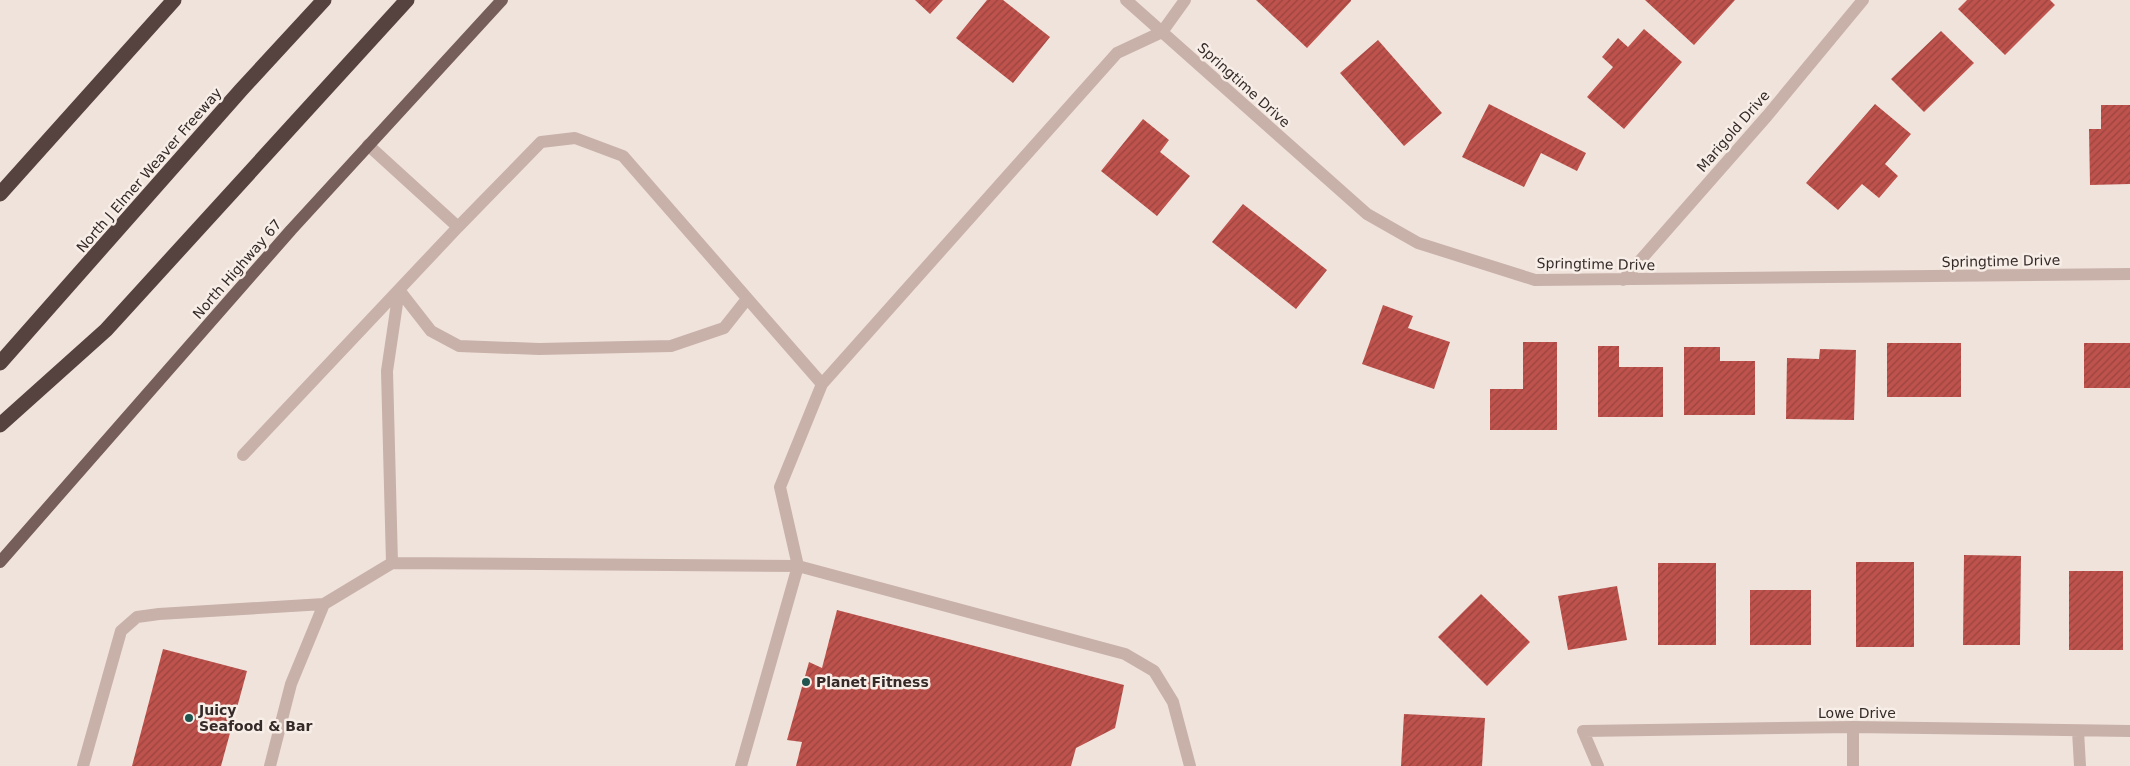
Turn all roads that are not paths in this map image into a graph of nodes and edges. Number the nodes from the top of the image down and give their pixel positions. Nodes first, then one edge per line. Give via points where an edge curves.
1 (174, 0) edge
2 (324, 0) edge
3 (407, 0) edge
4 (502, 0) edge
5 (1126, 0) edge
6 (1185, 0) edge
7 (1863, 0) edge
8 (1162, 32) junction
9 (368, 146) junction
10 (0, 194) edge
11 (458, 227) junction
12 (2130, 274) edge
13 (1623, 280) junction
14 (399, 290) junction
15 (747, 299) junction
16 (0, 363) edge
17 (822, 384) junction
18 (0, 425) edge
19 (243, 455) dead end
20 (0, 562) edge
21 (392, 563) junction
22 (798, 566) junction
23 (324, 604) junction
24 (1853, 727) junction
25 (2078, 731) junction
26 (2130, 731) edge
27 (83, 766) edge
28 (270, 766) edge
29 (741, 766) edge
30 (1190, 766) edge
31 (1598, 766) edge
32 (1853, 766) edge
33 (2080, 766) edge

1 - 10 highway
2 - 16 highway, North J Elmer Weaver Freeway
3 - 18 highway via 106,330
4 - 9 main road, North Highway 67
5 - 8 street, Springtime Drive
6 - 8 street
7 - 13 street, Marigold Drive via 1767,116
8 - 13 street, Springtime Drive via 1367,214 1418,244 1535,280
8 - 17 street via 1118,53
9 - 11 street
9 - 20 main road, North Highway 67
11 - 14 street
11 - 15 street via 541,142 574,138 623,156
12 - 13 street, Springtime Drive
14 - 15 street via 431,331 459,346 539,349 671,346 724,328
14 - 19 street
14 - 21 street via 387,370
15 - 17 street
17 - 22 street via 780,487
21 - 22 street
21 - 23 street
22 - 29 street
22 - 30 street via 1125,654 1154,671 1174,702
23 - 27 street via 136,617 121,631
23 - 28 street via 291,684
24 - 25 street, Lowe Drive
24 - 31 street, Lowe Drive via 1583,731
24 - 32 street
25 - 26 street, Lowe Drive
25 - 33 street

